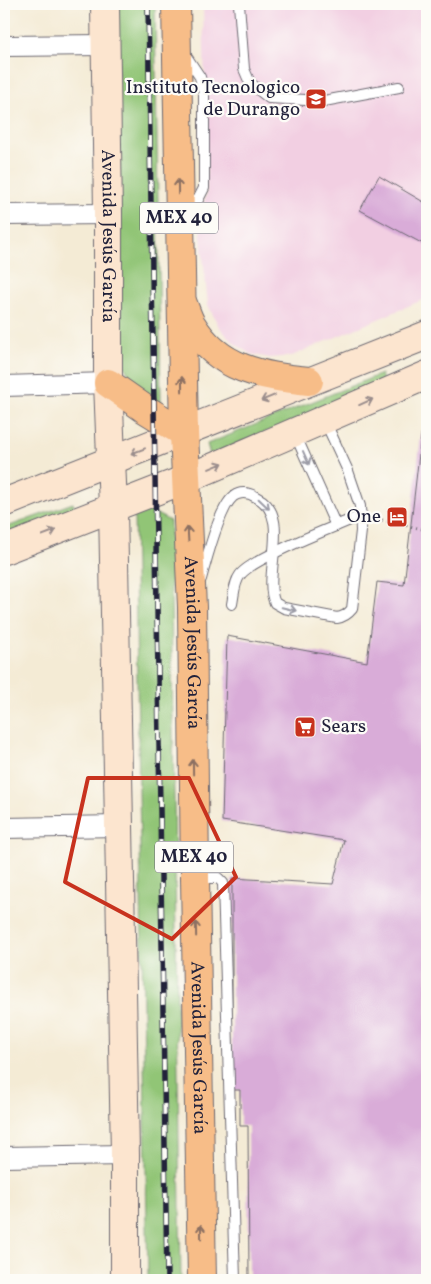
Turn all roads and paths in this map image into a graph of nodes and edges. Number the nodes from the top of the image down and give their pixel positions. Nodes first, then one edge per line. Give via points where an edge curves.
1 (105, 4) edge
2 (176, 4) edge
3 (238, 4) edge
4 (105, 45) junction
5 (4, 46) edge
6 (398, 87) dead end
7 (108, 214) junction
8 (4, 215) edge
9 (180, 298) junction
10 (427, 336) edge
11 (427, 375) edge
12 (309, 381) junction
13 (108, 383) junction
14 (4, 386) edge
15 (324, 420) junction
16 (184, 433) junction
17 (294, 433) junction
18 (110, 462) junction
19 (186, 479) junction
20 (4, 503) edge
21 (113, 508) junction
22 (362, 515) junction
23 (336, 526) junction
24 (427, 530) edge
25 (4, 550) edge
26 (274, 553) junction
27 (232, 604) dead end
28 (192, 607) junction
29 (119, 826) junction
30 (4, 828) edge
31 (195, 878) junction
32 (125, 1156) junction
33 (4, 1157) edge
34 (125, 1280) edge
35 (202, 1280) edge
36 (234, 1280) edge

1 - 4 street, Avenida Jesús García
9 -> 2 main road, Avenida Jesús García / MEX 40
3 - 6 lane via 244,70 250,83 269,98 324,101
4 - 5 street
4 - 7 street, Avenida Jesús García
7 - 8 street
7 - 13 street, Avenida Jesús García
9 - 12 main road via 192,325 225,360 270,376
16 -> 9 main road, Avenida Jesús García / MEX 40
10 - 12 street
15 -> 11 street
12 -> 16 street
13 - 14 street
13 - 16 main road
13 - 18 street, Avenida Jesús García
15 - 17 street
15 - 22 lane via 348,471
16 -> 18 street
16 - 19 main road, Avenida Jesús García / MEX 40
19 -> 17 street
17 -> 23 lane
18 - 20 street
18 - 21 street, Avenida Jesús García
19 - 21 street
28 -> 19 main road, Avenida Jesús García / MEX 40
25 -> 21 street
21 - 29 street, Avenida Jesús García
22 - 23 lane
22 - 24 path
26 -> 22 lane via 272,592 275,603 284,608 337,618 346,616 352,609
23 - 26 lane
26 - 27 lane via 241,573
28 -> 26 lane via 224,508 234,495 254,496 270,509 274,518
31 -> 28 main road, Avenida Jesús García / MEX 40
29 - 30 street
29 - 32 street, Avenida Jesús García
35 -> 31 main road, Avenida Jesús García / MEX 40
31 - 36 lane via 218,878 223,883
32 - 33 street
32 - 34 street, Avenida Jesús García

